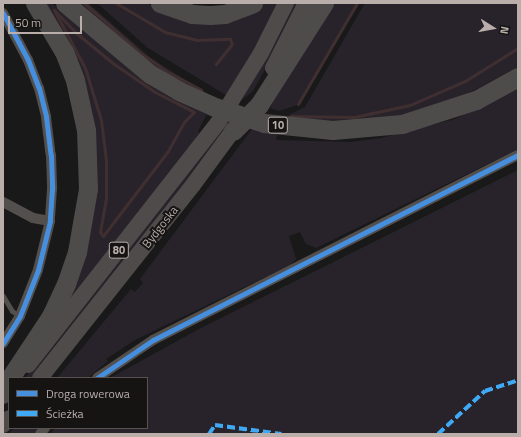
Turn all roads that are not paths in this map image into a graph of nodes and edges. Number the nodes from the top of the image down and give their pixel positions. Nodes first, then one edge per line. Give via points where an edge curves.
1 (35, 3) edge
2 (65, 3) edge
3 (160, 3) edge
4 (254, 3) edge
5 (286, 3) edge
6 (306, 3) edge
7 (324, 3) edge
8 (3, 14) edge
9 (518, 77) edge
10 (256, 104) junction
11 (232, 126) junction
12 (518, 155) edge
13 (3, 202) edge
14 (50, 221) junction
15 (3, 296) edge
16 (20, 316) junction
17 (3, 343) edge
18 (11, 377) edge
19 (19, 377) edge
20 (41, 377) edge
21 (98, 377) edge

1 - 18 highway via 64,52 74,80 86,130 88,190 77,252 66,284 51,316
2 - 9 highway, 10 via 156,78 212,106 264,123 333,130 402,124 476,100
3 - 4 highway via 192,14 210,15 225,14
5 - 11 main road, 80 via 261,53 234,97
6 - 10 main road
7 - 10 highway
8 - 14 street via 28,60 46,117 51,155
10 - 11 highway
11 - 19 main road, 80
11 - 20 main road, Bydgoska / 80
12 - 21 street via 153,340
13 - 14 street via 33,218
14 - 16 street via 38,270
15 - 16 lane via 12,311
16 - 17 street

